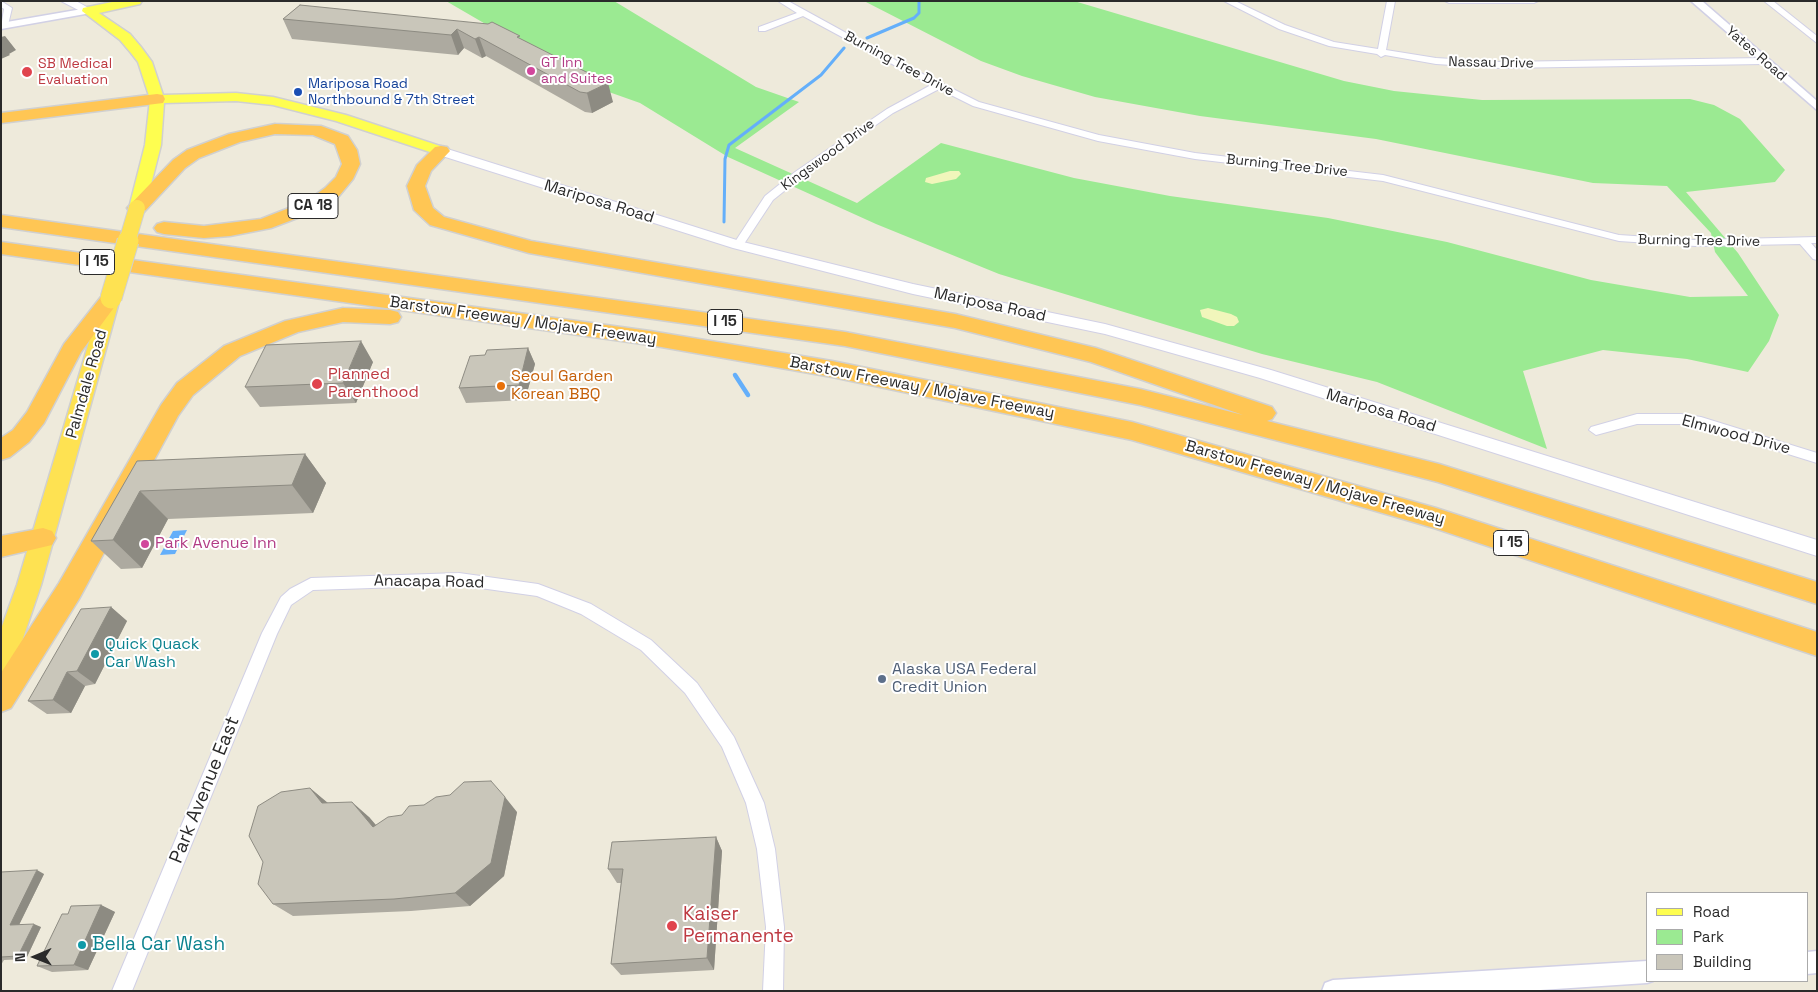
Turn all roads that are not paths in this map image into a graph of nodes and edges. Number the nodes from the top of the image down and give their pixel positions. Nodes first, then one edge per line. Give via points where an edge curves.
1 (66, 1) edge
2 (105, 1) edge
3 (136, 1) edge
4 (782, 1) edge
5 (1228, 1) edge
6 (1391, 1) edge
7 (1449, 1) edge
8 (1534, 1) edge
9 (1696, 1) edge
10 (1768, 1) edge
11 (1, 3) edge
12 (88, 11) junction
13 (804, 13) junction
14 (3, 25) edge
15 (762, 30) dead end
16 (1817, 40) edge
17 (1381, 54) junction
18 (1764, 61) junction
19 (937, 86) junction
20 (157, 99) junction
21 (1817, 107) edge
22 (1, 118) edge
23 (441, 152) junction
24 (137, 208) junction
25 (1, 216) edge
26 (1, 221) edge
27 (1817, 240) edge
28 (1802, 241) junction
29 (738, 245) junction
30 (1, 248) edge
31 (1817, 257) edge
32 (1, 261) edge
33 (192, 275) junction
34 (111, 298) junction
35 (650, 338) junction
36 (1596, 430) dead end
37 (1, 451) edge
38 (1817, 458) edge
39 (1439, 473) junction
40 (43, 538) junction
41 (1, 547) edge
42 (1817, 548) edge
43 (295, 593) joint
44 (1817, 593) edge
45 (1817, 644) edge
46 (1, 665) edge
47 (1, 699) edge
48 (1646, 972) edge
49 (1359, 990) edge
50 (122, 991) edge
51 (773, 991) edge
52 (1333, 991) edge

1 - 12 main road
2 - 12 main road
3 - 12 main road
4 - 13 street, Burning Tree Drive
5 - 17 street, Nassau Drive via 1291,30 1332,44
6 - 17 street
7 - 8 street
9 - 18 street, Yates Road
10 - 16 street
11 - 14 street via 8,8
12 - 14 street
12 - 20 main road via 125,37 136,50 145,62
13 - 15 street
13 - 19 street, Burning Tree Drive
17 - 18 street, Nassau Drive via 1500,65
18 - 21 street, Yates Road
19 - 28 street, Burning Tree Drive via 976,104 1098,138 1185,154 1383,178 1618,238 1668,243
19 - 29 street, Kingswood Drive via 890,111 769,198
20 - 22 highway
20 - 23 main road, Mariposa Road via 236,97 273,101 341,118
20 - 24 main road, Palmdale Road via 153,145
23 - 29 main road, Mariposa Road
23 - 39 highway via 424,170 416,186 424,210 437,221 529,247 955,321 1096,356
24 - 25 highway, CA 18 via 179,164 193,154 235,138 275,129 315,130 342,140 348,150 351,164 344,179 332,192 314,205 264,224 204,232
24 - 34 highway, Palmdale Road, bridge
26 - 39 highway, Barstow Freeway / Mojave Freeway / I 15 via 845,339 1140,397
27 - 28 street, Burning Tree Drive
28 - 31 street
29 - 42 main road, Mariposa Road via 913,289 1124,334 1265,374
30 - 33 highway, Barstow Freeway / Mojave Freeway / I 15
32 - 33 highway
33 - 35 highway, Barstow Freeway / Mojave Freeway / I 15
34 - 37 highway via 72,350 36,417 21,436
34 - 40 highway, Palmdale Road
35 - 45 highway, Barstow Freeway / Mojave Freeway / I 15 via 832,369 1132,431 1436,518
35 - 47 highway via 343,315 293,326 232,351 185,389 169,411 69,591
36 - 38 street, Elmwood Drive via 1637,419 1681,419 1702,422
39 - 44 highway, Barstow Freeway / Mojave Freeway / I 15
40 - 41 highway
40 - 46 highway, Palmdale Road via 19,619
43 - 50 street, Park Avenue East via 286,601 270,633
43 - 51 street, Anacapa Road via 311,584 330,582 459,579 490,582 538,590 578,605 646,645 691,688 728,742 755,803 766,849 775,927
48 - 49 street
49 - 52 street

